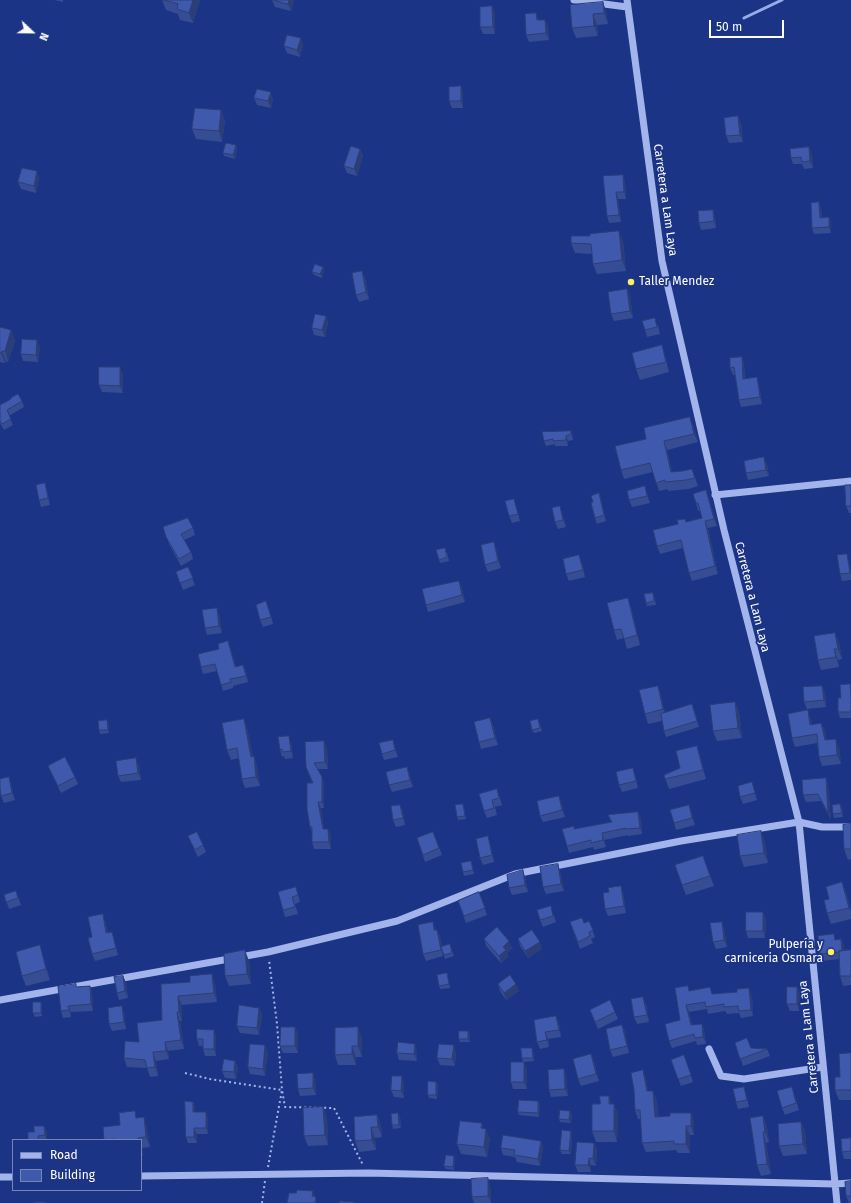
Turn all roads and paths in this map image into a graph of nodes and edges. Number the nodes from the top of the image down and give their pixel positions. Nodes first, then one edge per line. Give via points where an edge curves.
1 (574, 0) edge
2 (627, 4) edge
3 (851, 481) edge
4 (715, 495) junction
5 (799, 822) junction
6 (851, 827) edge
7 (268, 952) junction
8 (0, 1000) edge
9 (709, 1048) dead end
10 (823, 1068) junction
11 (185, 1073) dead end
12 (282, 1090) junction
13 (368, 1173) junction
14 (267, 1174) junction
15 (142, 1176) edge
16 (0, 1177) edge
17 (12, 1177) edge
18 (851, 1183) edge
19 (836, 1184) junction
20 (262, 1203) edge
21 (837, 1203) edge

1 - 2 street
2 - 4 street, Carretera a Lam Laya via 662,261
3 - 4 street
4 - 5 street, Carretera a Lam Laya
5 - 6 street via 822,828
5 - 7 street via 515,874 397,921
5 - 10 street, Carretera a Lam Laya
7 - 8 street
7 - 12 path via 278,1024
9 - 10 street via 722,1076 744,1079
10 - 19 street, Carretera a Lam Laya
11 - 12 path
12 - 13 path via 285,1107 334,1108
12 - 14 path
13 - 14 street
13 - 19 street
14 - 15 street
14 - 20 path
16 - 17 street
18 - 19 street
19 - 21 street, Carretera a Lam Laya

